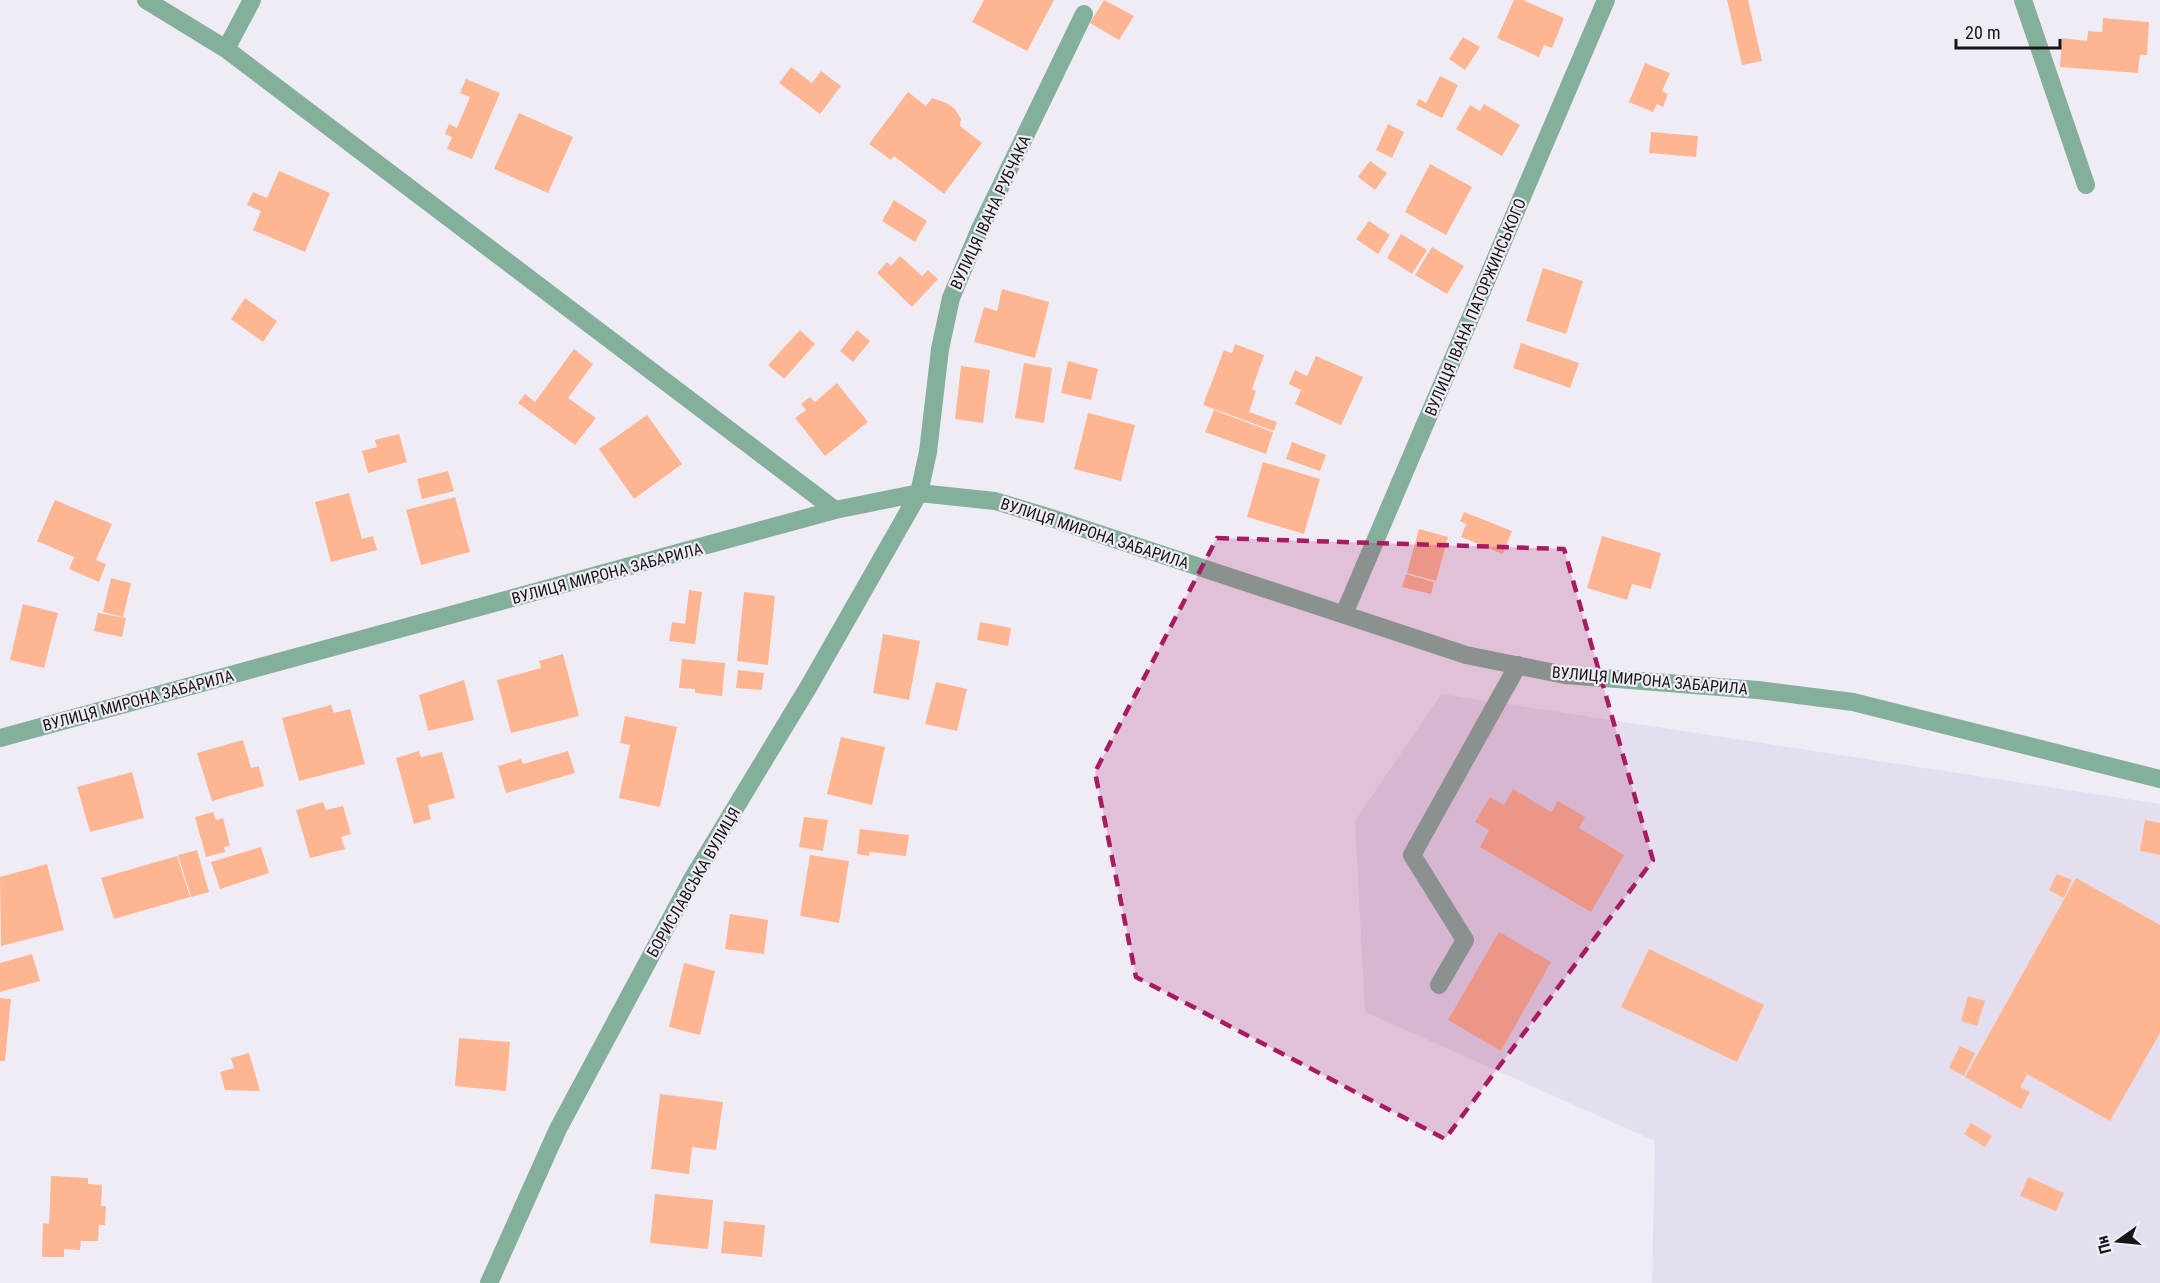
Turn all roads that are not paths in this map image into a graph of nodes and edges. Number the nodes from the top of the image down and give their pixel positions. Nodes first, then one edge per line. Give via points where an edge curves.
1 (146, 0) edge
2 (252, 0) edge
3 (1606, 0) edge
4 (2023, 0) edge
5 (1084, 14) dead end
6 (226, 49) junction
7 (2086, 185) dead end
8 (919, 493) junction
9 (835, 510) junction
10 (1344, 614) junction
11 (1518, 665) junction
12 (0, 738) edge
13 (2160, 779) edge
14 (1439, 985) dead end
15 (489, 1283) edge

1 - 6 street
2 - 6 street
3 - 10 street, ВУЛИЦЯ ІВАНА ПАТОРЖИНСЬКОГО
4 - 7 street
5 - 8 street, ВУЛИЦЯ ІВАНА РУБЧАКА via 979,231 951,298
6 - 9 street
8 - 9 street, ВУЛИЦЯ МИРОНА ЗАБАРИЛА
8 - 10 street, ВУЛИЦЯ МИРОНА ЗАБАРИЛА via 995,501
8 - 15 street, БОРИСЛАВСЬКА ВУЛИЦЯ via 809,686 690,881 572,1101
9 - 12 street, ВУЛИЦЯ МИРОНА ЗАБАРИЛА
10 - 11 street, ВУЛИЦЯ МИРОНА ЗАБАРИЛА via 1424,643
11 - 13 street, ВУЛИЦЯ МИРОНА ЗАБАРИЛА via 1565,675 1758,690 1853,702
11 - 14 street via 1412,855 1464,940

